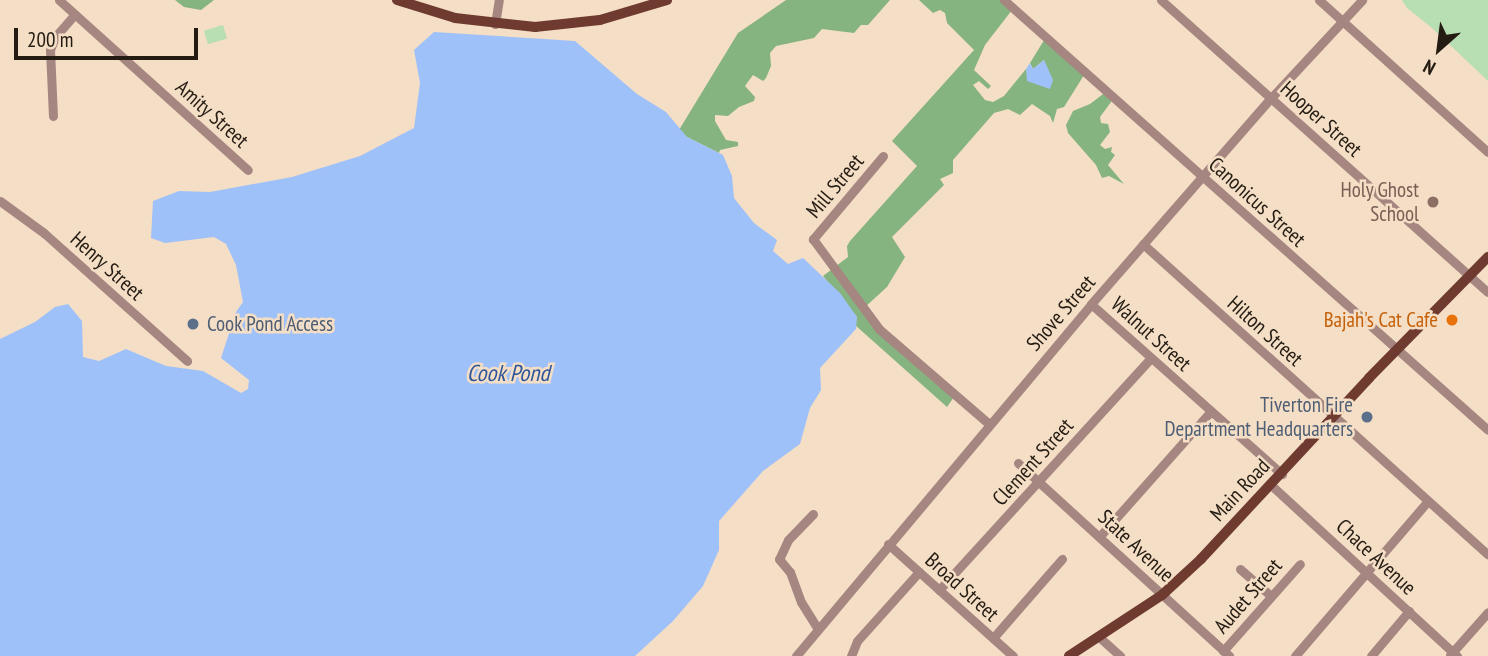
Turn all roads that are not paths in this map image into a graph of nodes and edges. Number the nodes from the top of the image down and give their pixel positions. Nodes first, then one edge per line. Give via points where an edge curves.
1 (58, 0) edge
2 (397, 0) edge
3 (499, 0) edge
4 (667, 0) edge
5 (1004, 0) edge
6 (1024, 0) edge
7 (1161, 0) edge
8 (1319, 0) edge
9 (1362, 0) edge
10 (1015, 10) junction
11 (75, 15) junction
12 (1342, 20) junction
13 (495, 24) junction
14 (1271, 98) junction
15 (53, 116) dead end
16 (1488, 152) edge
17 (883, 156) dead end
18 (248, 170) dead end
19 (1203, 177) junction
20 (0, 201) edge
21 (1143, 244) junction
22 (1488, 257) edge
23 (1469, 276) junction
24 (1488, 292) edge
25 (1091, 304) junction
26 (1396, 349) junction
27 (1151, 358) junction
28 (187, 361) dead end
29 (1211, 411) junction
30 (1334, 416) junction
31 (989, 424) junction
32 (1488, 430) edge
33 (1018, 463) dead end
34 (1282, 474) junction
35 (1039, 482) junction
36 (1271, 485) junction
37 (1428, 501) junction
38 (814, 514) dead end
39 (1100, 536) junction
40 (888, 544) junction
41 (1488, 555) edge
42 (1062, 559) dead end
43 (1300, 564) dead end
44 (1240, 569) dead end
45 (1366, 571) junction
46 (919, 572) junction
47 (939, 590) junction
48 (1162, 595) junction
49 (1271, 596) junction
50 (1409, 611) junction
51 (1488, 612) edge
52 (818, 629) junction
53 (1098, 636) junction
54 (993, 638) junction
55 (1226, 653) edge
56 (1453, 655) edge
57 (796, 656) edge
58 (851, 656) edge
59 (1013, 656) edge
60 (1069, 656) edge
61 (1120, 656) edge
62 (1295, 656) edge
63 (1371, 656) edge

1 - 11 street, Amity Street
2 - 13 main road via 440,15
3 - 13 street
4 - 13 main road via 588,22 535,27
5 - 10 street, Canonicus Street
6 - 10 street
7 - 14 street, Hooper Street
8 - 12 street
9 - 12 street, Shove Street
10 - 19 street, Canonicus Street
11 - 15 street via 50,50
11 - 18 street, Amity Street
12 - 14 street, Shove Street
12 - 16 street
14 - 19 street, Shove Street
14 - 23 street, Hooper Street
17 - 31 street, Mill Street via 813,239 880,329
19 - 21 street, Shove Street
19 - 26 street, Canonicus Street
20 - 28 street, Henry Street via 44,233
21 - 25 street, Shove Street
21 - 30 street, Hilton Street
22 - 23 main road, Main Road
23 - 24 street, Hooper Street
23 - 26 main road, Main Road
25 - 27 street, Walnut Street
25 - 31 street, Shove Street
26 - 30 main road, Main Road
26 - 32 street, Canonicus Street
27 - 29 street, Walnut Street
27 - 35 street, Clement Street
29 - 34 street, Walnut Street
29 - 39 street
30 - 34 main road, Main Road
30 - 37 street, Hilton Street
31 - 40 street, Shove Street
33 - 35 street, State Avenue
34 - 36 main road, Main Road
35 - 39 street, State Avenue
35 - 47 street, Clement Street
36 - 45 street, Chace Avenue
36 - 48 main road, Main Road
37 - 41 street, Hilton Street
37 - 45 street
38 - 52 street via 788,540 779,559
39 - 48 street, State Avenue
40 - 46 street, Broad Street
40 - 52 street, Shove Street
42 - 54 street
43 - 49 street, Audet Street
44 - 49 street
45 - 50 street, Chace Avenue
45 - 62 street
46 - 47 street, Broad Street
46 - 58 street via 857,642
47 - 54 street, Broad Street
48 - 53 main road, Main Road
48 - 55 street, State Avenue
49 - 55 street, Audet Street
50 - 56 street, Chace Avenue
50 - 63 street
51 - 56 street
52 - 57 street, Shove Street
53 - 60 main road, Main Road
53 - 61 street
54 - 59 street, Broad Street

